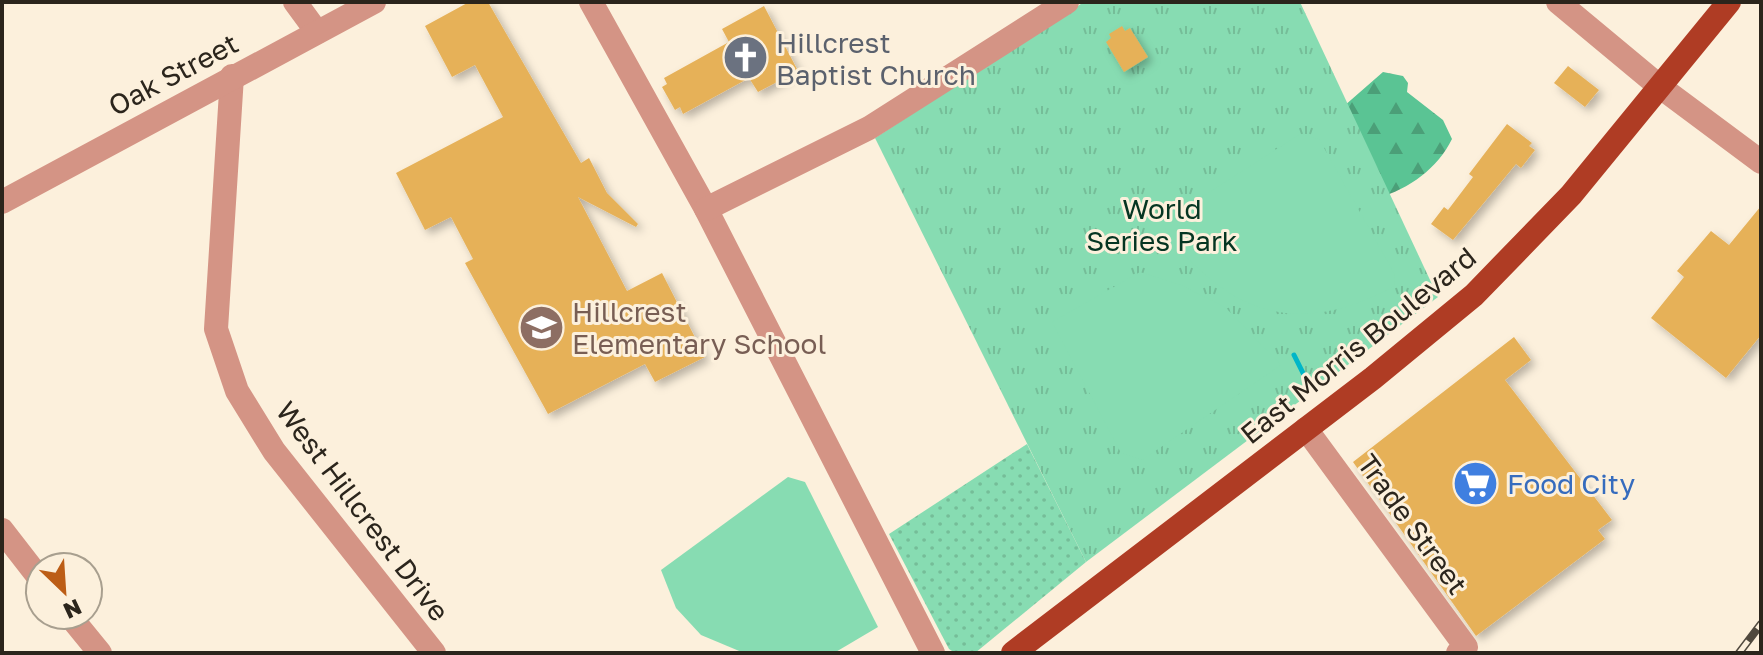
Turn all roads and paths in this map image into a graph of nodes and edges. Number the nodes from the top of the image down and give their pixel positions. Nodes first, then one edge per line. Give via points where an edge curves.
1 (295, 2) edge
2 (374, 2) edge
3 (591, 2) edge
4 (1067, 2) edge
5 (1558, 2) edge
6 (1729, 2) edge
7 (317, 32) junction
8 (232, 76) junction
9 (1659, 86) junction
10 (1761, 162) edge
11 (2, 202) edge
12 (706, 209) junction
13 (1306, 429) junction
14 (2, 530) edge
15 (24, 558) edge
16 (82, 631) edge
17 (100, 653) edge
18 (434, 653) edge
19 (933, 653) edge
20 (1013, 653) edge
21 (1458, 653) edge

1 - 7 street
2 - 7 street, Oak Street
3 - 12 street
4 - 12 street via 869,128
5 - 9 street
6 - 9 main road, East Morris Boulevard
7 - 8 street, Oak Street
8 - 11 street, Oak Street
8 - 18 street, West Hillcrest Drive via 216,329 237,391 274,451
9 - 10 street
9 - 13 main road, East Morris Boulevard via 1571,195 1474,295
12 - 19 street
13 - 20 main road, East Morris Boulevard
13 - 21 street, Trade Street via 1466,647
14 - 15 street
16 - 17 street

